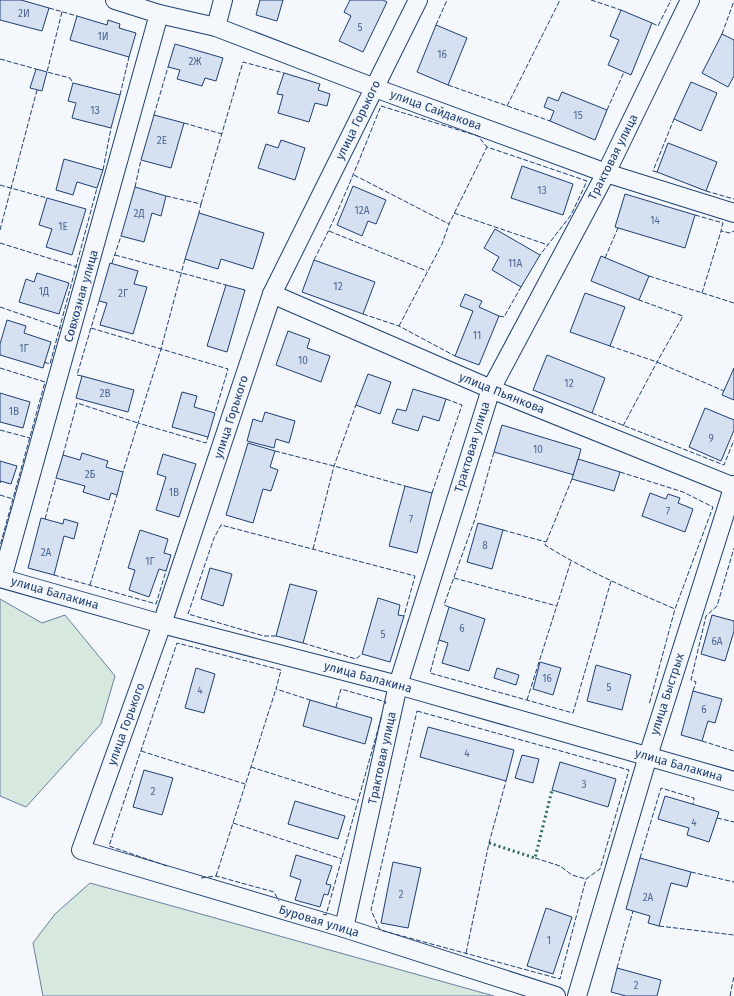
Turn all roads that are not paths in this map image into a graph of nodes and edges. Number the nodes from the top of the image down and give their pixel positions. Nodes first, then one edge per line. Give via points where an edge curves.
1 (115, 0) edge
2 (223, 0) edge
3 (418, 0) edge
4 (690, 0) edge
5 (159, 14) junction
6 (216, 27) junction
7 (375, 88) junction
8 (606, 172) junction
9 (734, 212) edge
10 (272, 294) junction
11 (491, 389) junction
12 (734, 486) edge
13 (1, 578) edge
14 (162, 624) junction
15 (398, 685) junction
16 (648, 756) junction
17 (734, 781) edge
18 (81, 850) joint
19 (344, 928) junction
20 (556, 996) edge
21 (577, 996) edge

1 - 5 street, улица Сайдакова
2 - 6 street
3 - 7 street, улица Горького
4 - 8 street, Трактовая улица
5 - 6 street, улица Сайдакова
5 - 13 street, Совхозная улица
6 - 7 street, улица Сайдакова
7 - 8 street, улица Сайдакова
7 - 10 street, улица Горького
8 - 9 street, улица Сайдакова
8 - 11 street, Трактовая улица
10 - 11 street, улица Пьянкова
10 - 14 street, улица Горького
11 - 12 street, улица Пьянкова
11 - 15 street, Трактовая улица
12 - 16 street, улица Быстрых
13 - 14 street, улица Балакина
14 - 15 street, улица Балакина
14 - 18 street, улица Горького
15 - 16 street, улица Балакина
15 - 19 street, Трактовая улица
16 - 17 street, улица Балакина
16 - 21 street, улица Быстрых
18 - 19 street, Буровая улица
19 - 20 street, Буровая улица

